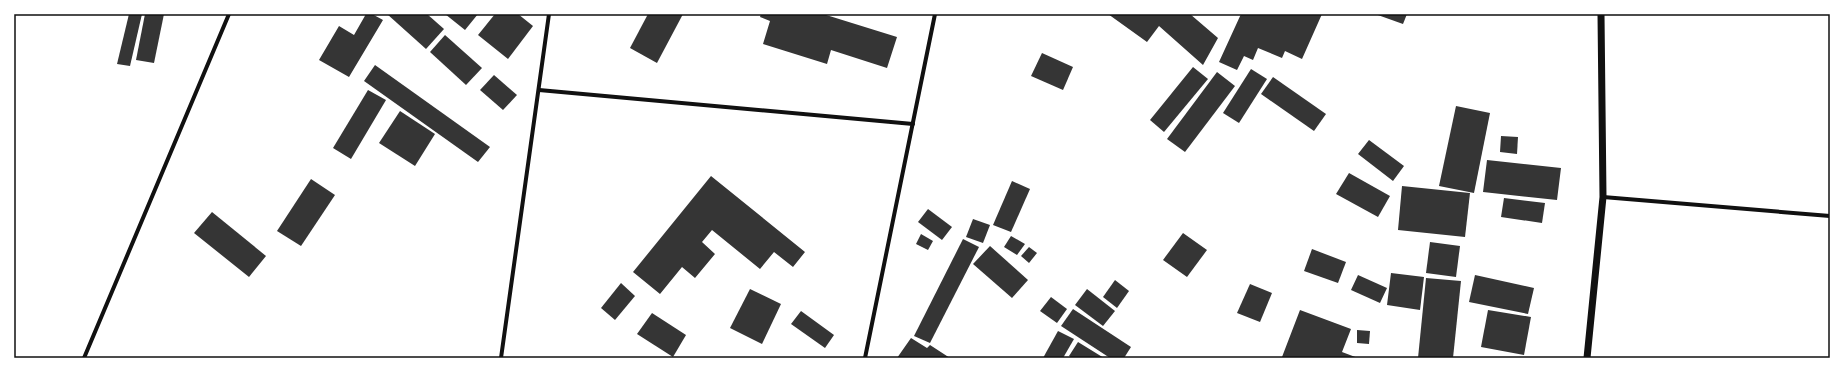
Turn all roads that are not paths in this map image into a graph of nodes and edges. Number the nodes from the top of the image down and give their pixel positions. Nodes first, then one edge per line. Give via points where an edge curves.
1 (229, 14) edge
2 (549, 14) edge
3 (935, 14) edge
4 (1601, 14) edge
5 (539, 90) junction
6 (913, 124) junction
7 (1603, 197) junction
8 (1830, 216) edge
9 (84, 358) edge
10 (501, 358) edge
11 (865, 358) edge
12 (1587, 358) edge

1 - 9 street
2 - 5 street
3 - 6 street
4 - 7 street
5 - 6 street
5 - 10 street
6 - 11 street
7 - 8 street
7 - 12 street

